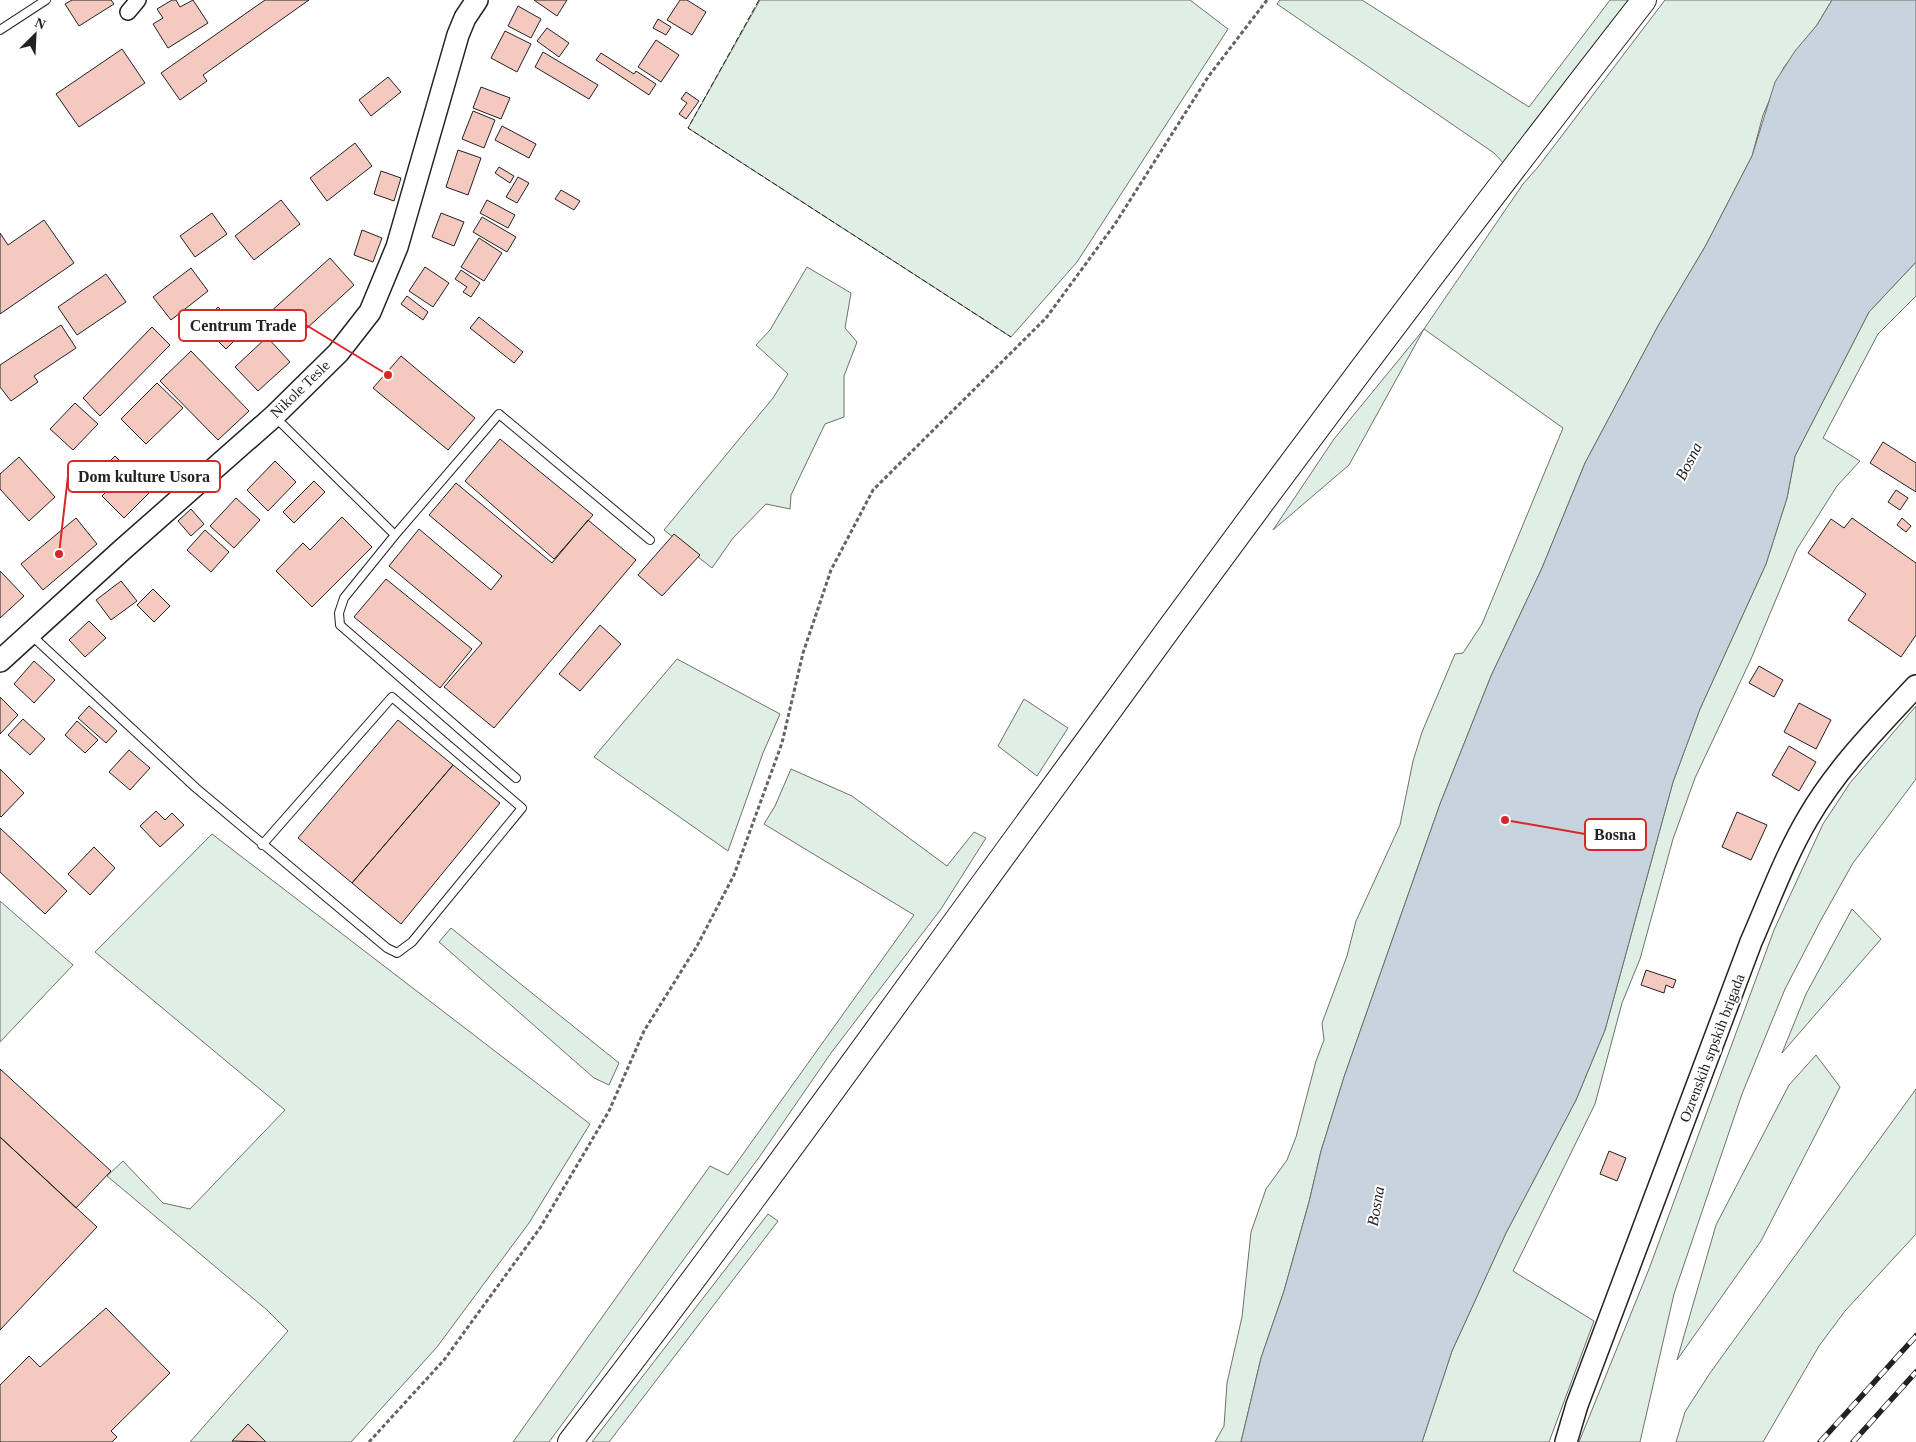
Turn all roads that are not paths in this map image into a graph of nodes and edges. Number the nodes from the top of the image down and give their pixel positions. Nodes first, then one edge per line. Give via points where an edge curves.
1 (46, 0) edge
2 (138, 0) edge
3 (477, 0) edge
4 (1644, 0) edge
5 (128, 12) dead end
6 (0, 30) edge
7 (274, 416) junction
8 (396, 535) junction
9 (650, 540) dead end
10 (29, 634) junction
11 (0, 661) edge
12 (1916, 686) edge
13 (516, 778) dead end
14 (262, 846) junction
15 (570, 1442) edge
16 (1566, 1442) edge

1 - 6 lane
2 - 5 street
3 - 7 street, Nikole Tesle via 458,35 397,247 370,312 338,353
4 - 15 main road via 1248,521 678,1303
7 - 8 lane
7 - 10 street, Nikole Tesle
8 - 9 lane via 499,414
8 - 13 lane via 344,598 338,613 340,625
10 - 11 street, Nikole Tesle
10 - 14 lane
12 - 16 street, Ozrenskih srpskih brigada via 1846,762 1808,818 1788,860 1751,942
14 - 14 lane via 397,953 412,942 522,808 392,697

